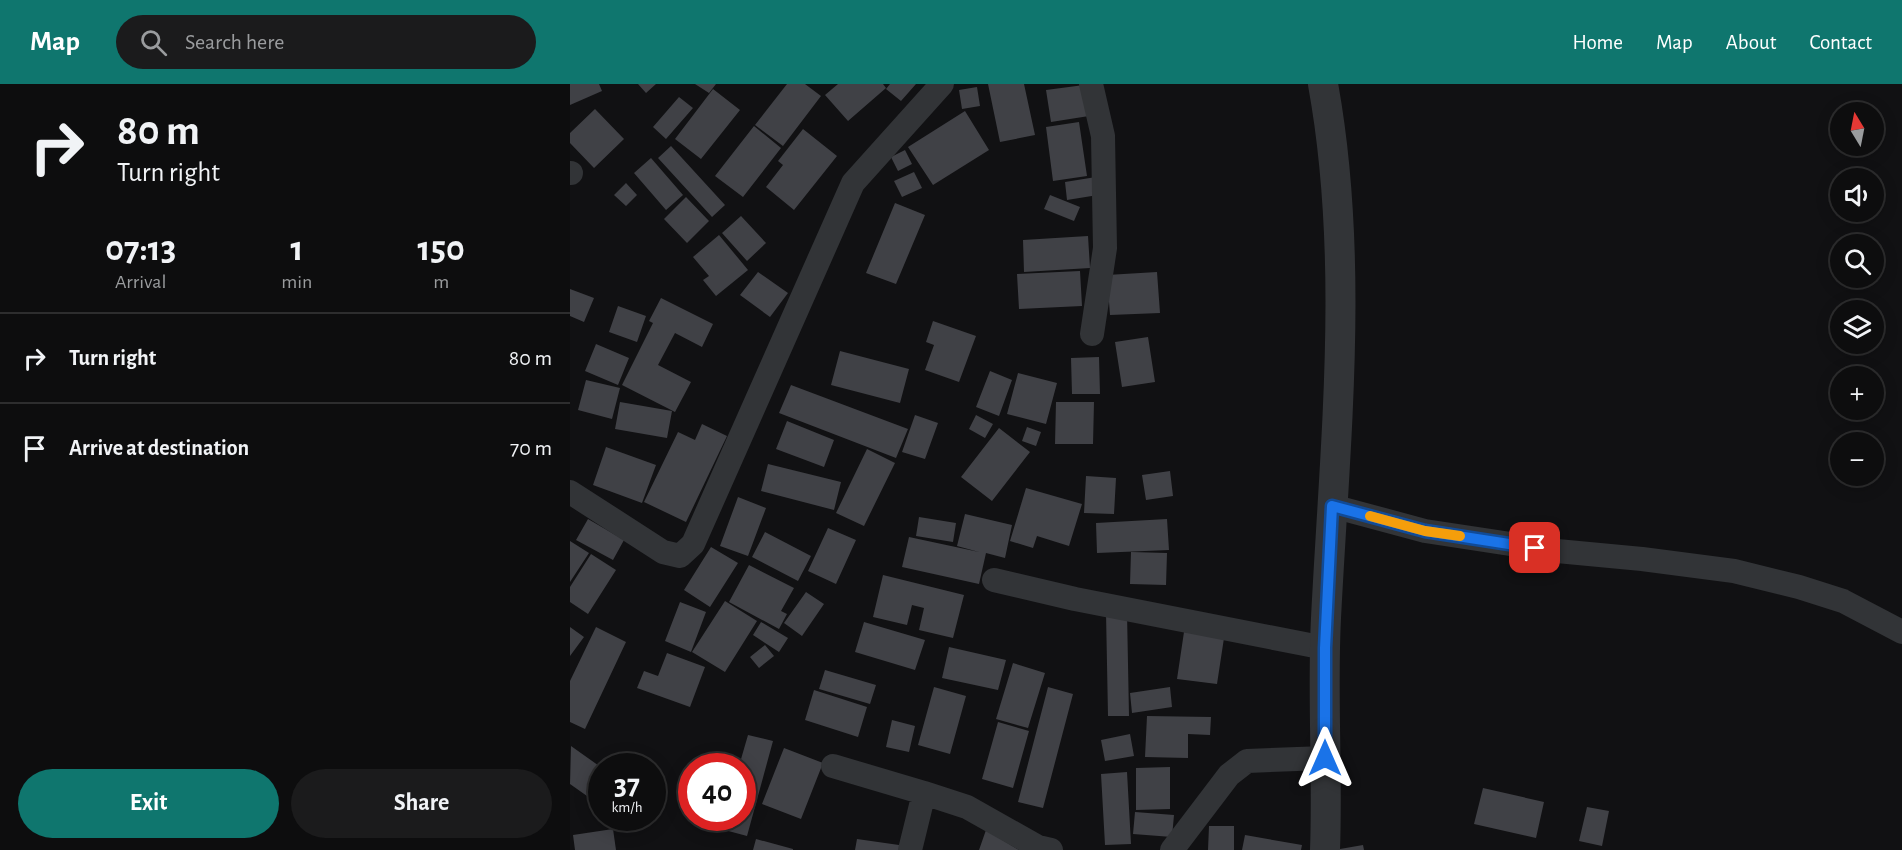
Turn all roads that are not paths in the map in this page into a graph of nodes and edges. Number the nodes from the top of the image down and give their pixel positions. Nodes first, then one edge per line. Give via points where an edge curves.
1 (942, 84) edge
2 (1091, 84) edge
3 (1323, 84) edge
4 (1092, 334) dead end
5 (572, 499) edge
6 (1332, 506) junction
7 (994, 579) dead end
8 (1902, 632) edge
9 (1325, 648) junction
10 (1325, 758) junction
11 (833, 766) dead end
12 (924, 793) junction
13 (910, 850) edge
14 (1050, 850) edge
15 (1172, 850) edge
16 (1325, 850) edge

1 - 5 street via 853,183 693,544 680,556 663,552
2 - 4 street via 1103,136 1105,248
3 - 6 street via 1337,214 1341,343
6 - 8 street via 1425,531 1734,571 1843,601
6 - 9 street
7 - 9 street via 1075,599
9 - 10 street
10 - 15 street via 1247,761 1228,775
10 - 16 street
11 - 12 street
12 - 13 street
12 - 14 street via 967,807

